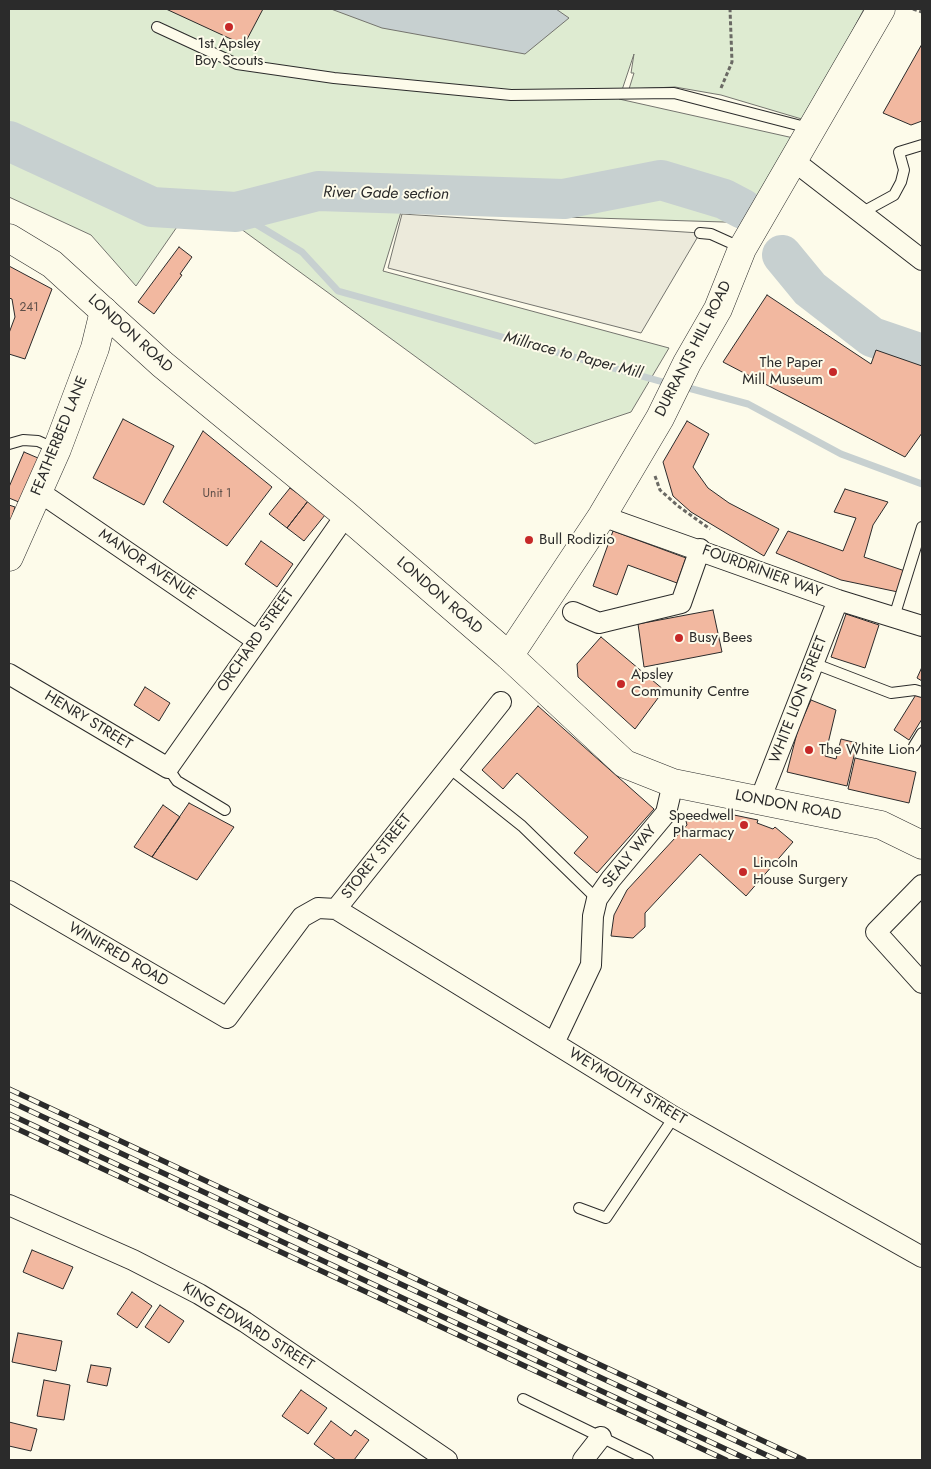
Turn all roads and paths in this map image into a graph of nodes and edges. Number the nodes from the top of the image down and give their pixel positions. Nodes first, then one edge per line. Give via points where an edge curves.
1 (730, 9) edge
2 (881, 9) edge
3 (913, 9) edge
4 (922, 12) edge
5 (157, 27) dead end
6 (714, 103) junction
7 (810, 129) junction
8 (922, 145) edge
9 (794, 161) junction
10 (861, 213) junction
11 (700, 233) dead end
12 (9, 238) edge
13 (742, 249) junction
14 (922, 260) edge
15 (104, 311) junction
16 (9, 444) edge
17 (57, 449) junction
18 (653, 472) dead end
19 (38, 491) junction
20 (346, 515) junction
21 (602, 516) junction
22 (922, 527) edge
23 (700, 549) junction
24 (9, 557) edge
25 (726, 559) junction
26 (838, 600) junction
27 (573, 612) dead end
28 (894, 617) junction
29 (922, 626) edge
30 (256, 640) junction
31 (509, 656) junction
32 (813, 663) junction
33 (9, 674) edge
34 (922, 692) edge
35 (500, 702) dead end
36 (922, 734) edge
37 (914, 746) dead end
38 (448, 766) junction
39 (168, 768) junction
40 (673, 783) junction
41 (760, 800) junction
42 (225, 810) dead end
43 (922, 845) edge
44 (922, 886) edge
45 (9, 891) edge
46 (597, 900) junction
47 (336, 910) junction
48 (922, 983) edge
49 (227, 1018) joint
50 (554, 1043) junction
51 (674, 1116) junction
52 (9, 1205) edge
53 (580, 1208) dead end
54 (922, 1257) edge
55 (523, 1399) dead end
56 (601, 1437) junction
57 (447, 1460) edge
58 (583, 1460) edge
59 (648, 1460) edge

1 - 6 path via 732,62
2 - 7 main road, DURRANTS HILL ROAD
3 - 4 path
5 - 6 lane via 237,64 334,78 511,95 674,93
6 - 7 lane
7 - 9 main road, DURRANTS HILL ROAD
8 - 10 lane via 900,152 904,170 894,196
9 - 10 street
9 - 13 main road, DURRANTS HILL ROAD
10 - 14 street
11 - 13 lane via 728,240
12 - 15 main road, LONDON ROAD via 52,264
13 - 21 main road, DURRANTS HILL ROAD via 718,309 660,418
15 - 17 main road, FEATHERBED LANE via 95,348
15 - 20 main road, LONDON ROAD via 162,364
16 - 17 lane via 23,440 38,441
17 - 19 main road, FEATHERBED LANE
18 - 25 path via 660,490 704,526 730,541
19 - 24 main road, FEATHERBED LANE
19 - 30 street, MANOR AVENUE
20 - 30 street, ORCHARD STREET
20 - 31 main road, LONDON ROAD
21 - 23 street, FOURDRINIER WAY
21 - 31 main road, DURRANTS HILL ROAD
22 - 28 lane
23 - 25 street, FOURDRINIER WAY
23 - 27 street via 681,603 599,623
25 - 26 street, FOURDRINIER WAY
26 - 28 street, FOURDRINIER WAY
26 - 32 street, WHITE LION STREET
28 - 29 street, FOURDRINIER WAY
30 - 39 street, ORCHARD STREET
31 - 40 main road, LONDON ROAD via 625,764
32 - 34 lane via 891,693
32 - 41 street, WHITE LION STREET
33 - 39 street, HENRY STREET
35 - 38 street, STOREY STREET
36 - 37 lane
38 - 46 lane via 522,826
38 - 47 street, STOREY STREET
39 - 42 lane via 177,781
40 - 41 main road, LONDON ROAD
40 - 46 street, SEALY WAY via 666,813
41 - 43 main road, LONDON ROAD via 881,825
44 - 48 street via 876,932
45 - 49 street, WINIFRED ROAD
46 - 50 street, SEALY WAY via 591,965
47 - 49 street, STOREY STREET via 318,908 302,917
47 - 50 street, WEYMOUTH STREET
50 - 51 street, WEYMOUTH STREET
51 - 53 lane via 606,1218
51 - 54 street, WEYMOUTH STREET
52 - 57 street, KING EDWARD STREET via 133,1260 199,1294
55 - 56 lane
56 - 58 street
56 - 59 lane

